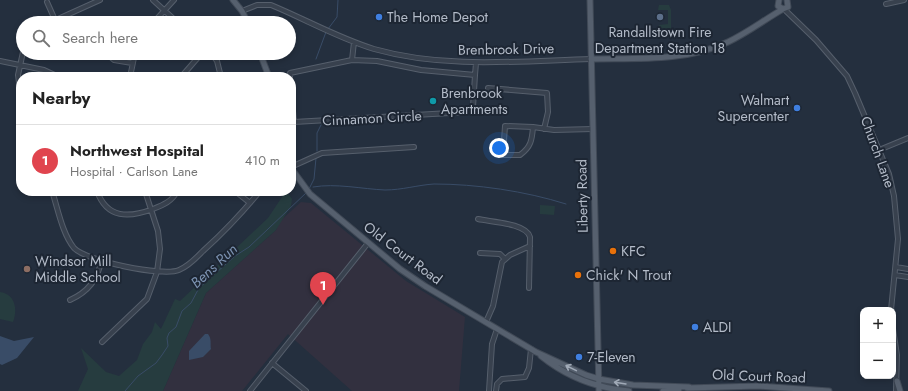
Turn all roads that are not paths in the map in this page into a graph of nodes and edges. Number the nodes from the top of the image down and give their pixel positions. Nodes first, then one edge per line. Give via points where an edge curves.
1 (100, 0) edge
2 (153, 0) edge
3 (174, 0) edge
4 (233, 0) edge
5 (590, 0) edge
6 (904, 0) edge
7 (47, 2) dead end
8 (778, 2) edge
9 (788, 2) edge
10 (886, 4) dead end
11 (783, 9) junction
12 (165, 11) junction
13 (242, 11) junction
14 (53, 16) edge
15 (64, 16) edge
16 (160, 16) edge
17 (170, 16) edge
18 (244, 16) edge
19 (296, 16) edge
20 (296, 16) edge
21 (772, 16) junction
22 (794, 18) junction
23 (354, 42) junction
24 (591, 59) junction
25 (21, 60) edge
26 (114, 60) edge
27 (133, 60) edge
28 (196, 60) edge
29 (215, 60) edge
30 (263, 60) edge
31 (352, 60) junction
32 (0, 61) edge
33 (476, 62) junction
34 (132, 64) junction
35 (19, 65) junction
36 (19, 72) edge
37 (48, 72) edge
38 (131, 72) edge
39 (185, 72) edge
40 (219, 72) edge
41 (267, 72) edge
42 (293, 72) edge
43 (475, 75) junction
44 (488, 88) dead end
45 (296, 122) edge
46 (533, 127) junction
47 (544, 129) junction
48 (593, 129) junction
49 (908, 138) edge
50 (414, 147) dead end
51 (879, 150) junction
52 (296, 166) edge
53 (296, 176) edge
54 (54, 196) edge
55 (100, 196) edge
56 (147, 196) edge
57 (173, 196) edge
58 (242, 196) edge
59 (256, 196) edge
60 (250, 203) junction
61 (151, 210) junction
62 (478, 220) dead end
63 (368, 243) junction
64 (530, 246) junction
65 (480, 253) dead end
66 (505, 259) junction
67 (101, 260) junction
68 (896, 267) junction
69 (908, 269) edge
70 (157, 272) junction
71 (895, 275) junction
72 (908, 277) edge
73 (529, 288) dead end
74 (70, 300) dead end
75 (891, 307) edge
76 (486, 322) junction
77 (497, 329) junction
78 (102, 342) dead end
79 (895, 343) edge
80 (531, 349) junction
81 (536, 352) junction
82 (272, 363) junction
83 (599, 379) junction
84 (897, 381) junction
85 (689, 388) junction
86 (599, 389) edge
87 (250, 391) edge
88 (306, 391) edge
89 (489, 391) edge
90 (496, 391) edge
91 (629, 391) edge
92 (663, 391) edge
93 (829, 391) edge
94 (896, 391) edge
95 (900, 391) edge

1 - 15 street
2 - 12 street
3 - 12 street
4 - 13 main road
5 - 24 main road, Liberty Road
6 - 10 street
7 - 14 street
8 - 11 main road
8 - 21 main road, Brenbrook Drive
9 - 11 main road, Brenbrook Drive
9 - 22 street, Church Lane
11 - 21 main road, Brenbrook Drive
11 - 22 street, Church Lane
12 - 16 street
12 - 17 street
13 - 18 main road
13 - 19 street, Brenbrook Drive via 257,5 271,5
20 - 23 street, Brenbrook Drive
21 - 24 main road, Brenbrook Drive via 733,40 698,52 670,57
22 - 51 street, Church Lane via 847,76
23 - 31 street
23 - 33 street, Brenbrook Drive via 418,58
24 - 33 street, Brenbrook Drive
24 - 48 main road, Liberty Road
25 - 35 street
26 - 34 street
27 - 34 street
28 - 39 street
29 - 40 street
30 - 41 main road
31 - 42 street
31 - 43 street via 378,61 421,70
32 - 35 street
33 - 43 street, Cinnamon Circle
34 - 38 street
35 - 36 street
35 - 37 street
43 - 45 street, Cinnamon Circle via 473,107 467,112
44 - 47 street via 547,93 548,112
46 - 46 street via 529,149 520,155 503,155 505,126
46 - 47 street
47 - 48 street
48 - 83 main road, Liberty Road
49 - 51 street
50 - 52 street via 322,153
51 - 68 street, Church Lane via 895,202 898,239
53 - 63 main road, Old Court Road via 310,194
54 - 67 street via 71,244 81,254
55 - 61 street via 108,208 121,215
56 - 61 street
57 - 61 street via 168,202
58 - 60 street
59 - 60 street
60 - 70 street via 235,222 186,266 174,272
61 - 70 street via 159,240
62 - 64 street via 524,228 529,234
63 - 76 main road, Old Court Road via 412,278
63 - 82 street
64 - 66 street
64 - 73 street
65 - 66 street via 500,254
66 - 76 street via 500,269 493,306
67 - 70 street
67 - 74 street via 97,276 89,288
68 - 69 street
68 - 71 street, Church Lane
70 - 78 street via 147,299
71 - 72 street
71 - 75 street, Church Lane
76 - 77 main road, Old Court Road
77 - 80 main road, Old Court Road
77 - 89 street via 492,344
79 - 84 street
80 - 81 main road, Old Court Road
80 - 90 street via 529,368 525,377 502,379 498,382
83 -> 81 main road, Old Court Road
81 - 86 main road, Old Court Road via 568,375
82 - 87 street
82 - 88 street
85 -> 83 main road, Old Court Road
83 - 86 main road, Liberty Road
84 - 94 street
84 - 95 main road
85 - 92 main road, Old Court Road
85 - 93 main road, Old Court Road via 758,386
86 - 91 main road, Old Court Road

